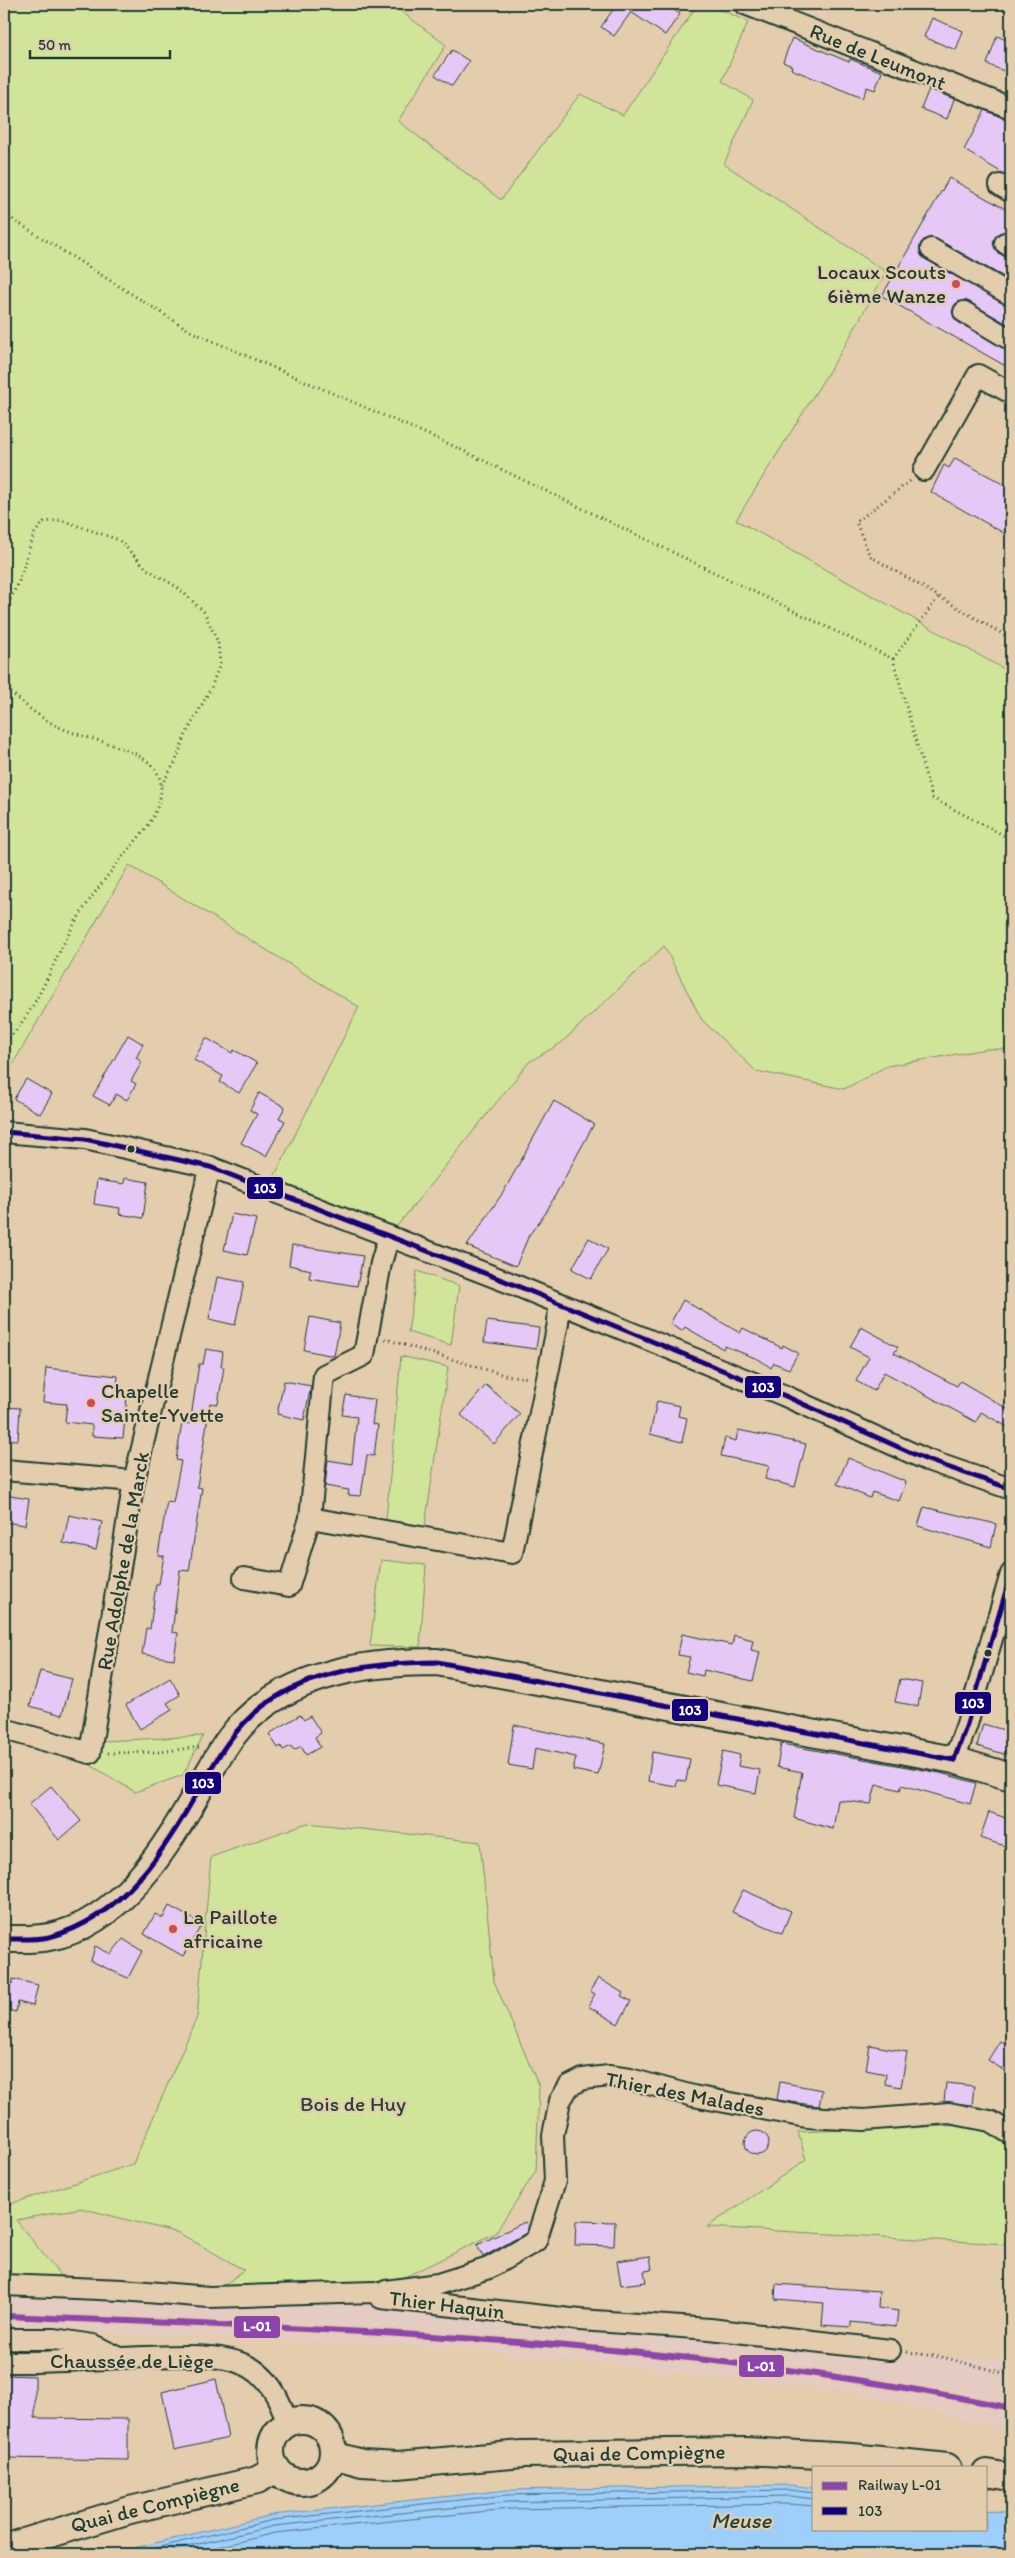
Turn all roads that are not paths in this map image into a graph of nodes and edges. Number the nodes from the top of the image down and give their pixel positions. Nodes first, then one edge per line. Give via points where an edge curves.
1 (745, 4) edge
2 (1011, 108) edge
3 (931, 249) dead end
4 (1011, 295) edge
5 (964, 312) dead end
6 (1011, 340) edge
7 (1011, 393) edge
8 (924, 470) road end
9 (4, 1132) edge
10 (210, 1167) junction
11 (388, 1236) junction
12 (559, 1302) junction
13 (4, 1470) edge
14 (134, 1481) junction
15 (1011, 1489) edge
16 (310, 1518) junction
17 (1011, 1574) edge
18 (244, 1578) dead end
19 (4, 1729) edge
20 (954, 1760) junction
21 (1011, 1778) edge
22 (4, 1939) edge
23 (1011, 2134) edge
24 (4, 2285) edge
25 (374, 2292) junction
26 (4, 2339) edge
27 (890, 2350) road end
28 (122, 2358) junction
29 (4, 2362) edge
30 (287, 2423) junction
31 (333, 2456) junction
32 (938, 2466) edge
33 (277, 2469) junction
34 (988, 2473) edge
35 (1011, 2477) edge
36 (4, 2548) edge

1 - 2 street, Rue de Leumont
3 - 4 street
5 - 6 street
7 - 8 street via 978,375
9 - 10 street via 85,1139
10 - 11 street
10 - 14 street, Rue Adolphe de la Marck
11 - 12 street
11 - 16 street via 364,1355 324,1375
12 - 15 street via 783,1395 927,1460
12 - 16 street via 558,1323 512,1553
13 - 14 street
14 - 19 street, Rue Adolphe de la Marck via 90,1753
16 - 18 street via 289,1586
17 - 20 street
20 - 21 main road
20 - 22 main road via 437,1662 393,1662 328,1674 264,1705 224,1744 200,1790 162,1848 115,1906 84,1924 50,1937
23 - 25 street, Thier des Malades via 990,2121 949,2113 864,2120 806,2117 694,2096 630,2079 609,2076 583,2079 569,2086 560,2101 553,2135 555,2182 536,2241 489,2268 447,2282
24 - 25 street, Thier Haquin via 209,2297
25 - 27 street, Thier Haquin via 381,2298 476,2309 710,2329
26 - 28 street via 54,2339 93,2345
28 - 29 street, Chaussée de Liège
28 - 30 street, Chaussée de Liège via 208,2357 244,2364 273,2389
30 - 31 main road via 300,2420 314,2422 325,2430 332,2442
30 - 33 main road via 271,2444 271,2457
31 - 32 main road, Quai de Compiègne via 362,2463 398,2465 523,2454 746,2451
31 - 33 main road via 327,2469 316,2478 302,2482 288,2479
33 - 36 main road, Quai de Compiègne via 257,2480 130,2510
34 - 35 main road

